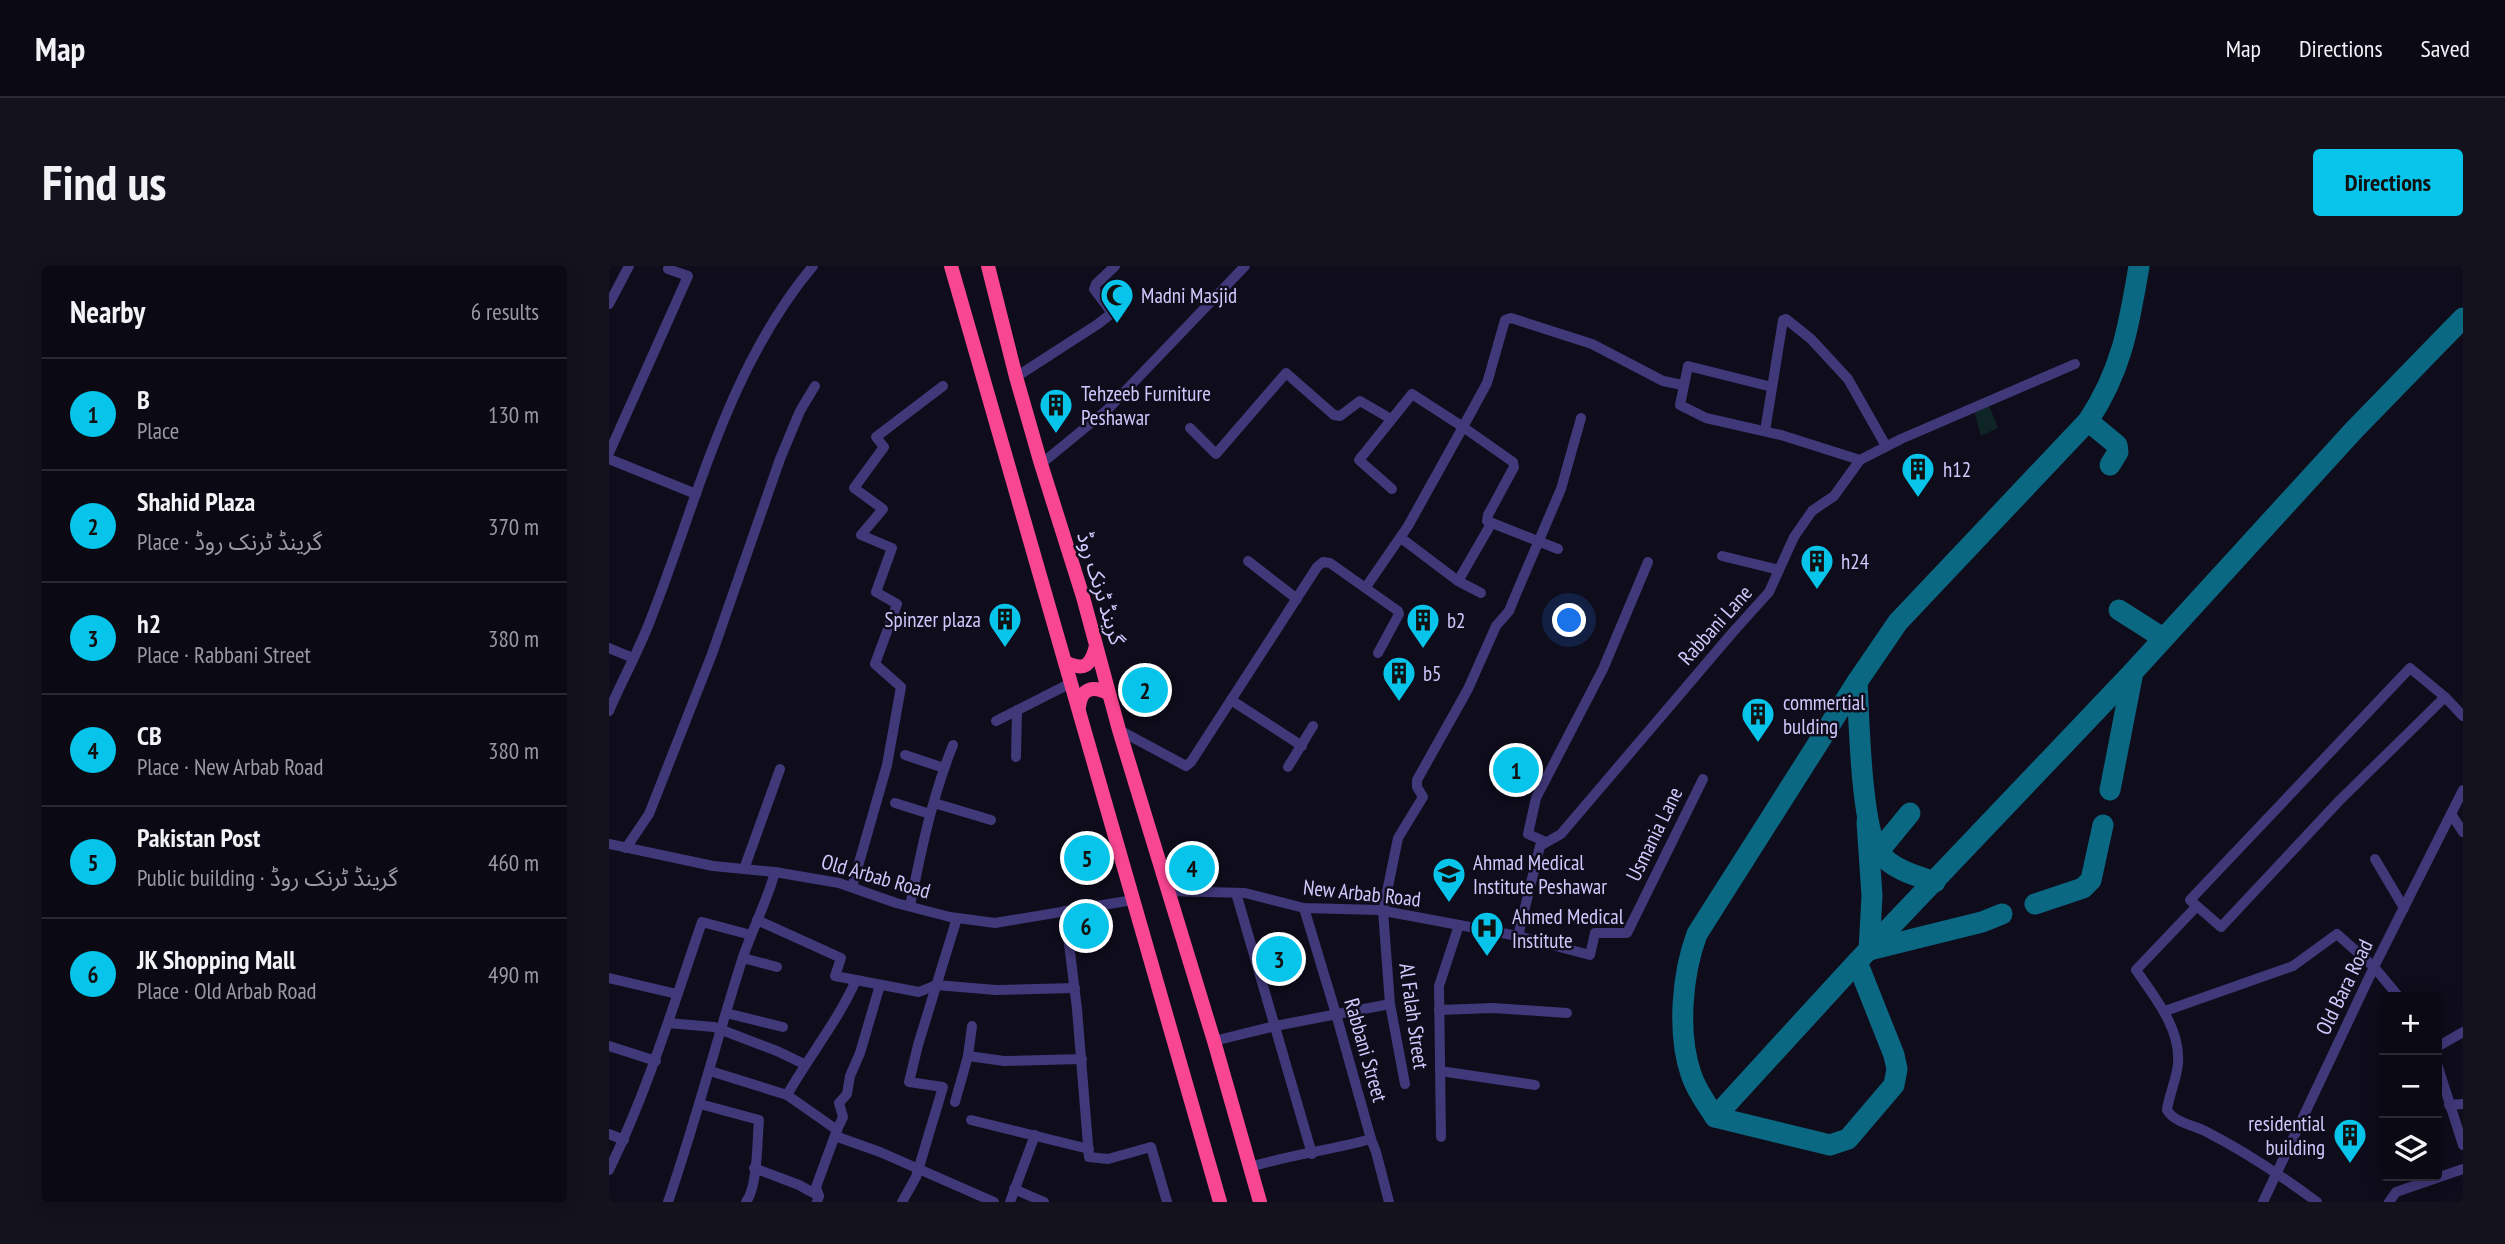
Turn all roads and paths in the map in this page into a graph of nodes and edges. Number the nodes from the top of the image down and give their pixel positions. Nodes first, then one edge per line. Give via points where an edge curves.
1 (629, 266) edge
2 (670, 266) edge
3 (813, 266) edge
4 (951, 266) edge
5 (988, 266) edge
6 (1115, 266) edge
7 (1245, 266) edge
8 (609, 304) edge
9 (2075, 364) dead end
10 (1016, 377) junction
11 (1683, 385) junction
12 (815, 386) dead end
13 (943, 386) dead end
14 (1772, 387) junction
15 (1581, 418) dead end
16 (1391, 419) junction
17 (1463, 427) junction
18 (1190, 428) dead end
19 (1765, 431) junction
20 (1886, 446) junction
21 (609, 453) edge
22 (609, 459) edge
23 (1860, 460) junction
24 (1041, 464) junction
25 (1392, 489) dead end
26 (696, 494) junction
27 (1491, 524) junction
28 (1401, 538) junction
29 (1538, 542) junction
30 (1559, 549) dead end
31 (1721, 555) dead end
32 (1248, 561) dead end
33 (1648, 562) dead end
34 (1779, 570) junction
35 (1458, 581) junction
36 (1366, 587) junction
37 (1481, 593) dead end
38 (1297, 599) junction
39 (1096, 646) junction
40 (609, 648) edge
41 (1378, 653) dead end
42 (633, 657) junction
43 (1065, 662) junction
44 (1071, 683) junction
45 (1109, 694) junction
46 (2445, 697) junction
47 (1231, 701) junction
48 (1079, 709) junction
49 (1017, 710) junction
50 (609, 711) edge
51 (2463, 716) edge
52 (996, 721) dead end
53 (1313, 726) dead end
54 (1119, 730) junction
55 (953, 745) dead end
56 (1302, 746) junction
57 (905, 755) dead end
58 (1016, 757) dead end
59 (1288, 767) dead end
60 (944, 768) junction
61 (780, 769) dead end
62 (1703, 779) dead end
63 (2463, 790) edge
64 (895, 803) dead end
65 (934, 803) junction
66 (930, 814) junction
67 (2451, 814) junction
68 (991, 820) dead end
69 (2463, 832) edge
70 (1546, 842) junction
71 (609, 844) edge
72 (626, 848) junction
73 (2375, 859) dead end
74 (744, 869) junction
75 (775, 872) junction
76 (852, 887) junction
77 (1168, 891) junction
78 (1236, 893) junction
79 (1133, 900) junction
80 (910, 906) junction
81 (2196, 907) junction
82 (1304, 908) junction
83 (2404, 908) junction
84 (1065, 911) junction
85 (1383, 911) junction
86 (957, 918) junction
87 (757, 920) junction
88 (1459, 925) junction
89 (751, 935) junction
90 (1518, 936) junction
91 (1590, 955) joint
92 (743, 958) junction
93 (777, 967) dead end
94 (2374, 967) junction
95 (609, 978) edge
96 (856, 980) junction
97 (880, 985) junction
98 (936, 985) junction
99 (1075, 988) junction
100 (2395, 992) edge
101 (677, 994) junction
102 (1390, 1004) junction
103 (1439, 1010) junction
104 (2165, 1011) junction
105 (726, 1013) junction
106 (1567, 1013) dead end
107 (1336, 1014) junction
108 (668, 1023) junction
109 (972, 1026) dead end
110 (1275, 1026) junction
111 (783, 1027) dead end
112 (722, 1032) junction
113 (2463, 1032) edge
114 (1214, 1041) junction
115 (2442, 1044) edge
116 (609, 1046) edge
117 (968, 1056) junction
118 (1082, 1059) junction
119 (656, 1061) junction
120 (804, 1064) junction
121 (1440, 1070) junction
122 (710, 1071) junction
123 (2442, 1081) edge
124 (1405, 1084) dead end
125 (1535, 1085) dead end
126 (787, 1095) junction
127 (955, 1102) dead end
128 (700, 1104) junction
129 (2463, 1104) edge
130 (2449, 1105) junction
131 (971, 1120) dead end
132 (836, 1133) junction
133 (609, 1134) edge
134 (1035, 1135) junction
135 (1441, 1137) dead end
136 (1371, 1139) junction
137 (624, 1140) junction
138 (2463, 1145) edge
139 (1089, 1149) junction
140 (1313, 1154) junction
141 (1250, 1167) junction
142 (754, 1168) junction
143 (2463, 1169) edge
144 (609, 1170) edge
145 (918, 1170) junction
146 (2277, 1173) junction
147 (1014, 1189) junction
148 (818, 1199) edge
149 (668, 1202) edge
150 (747, 1202) edge
151 (902, 1202) edge
152 (994, 1202) edge
153 (1010, 1202) edge
154 (1044, 1202) edge
155 (1167, 1202) edge
156 (1220, 1202) edge
157 (1260, 1202) edge
158 (1389, 1202) edge
159 (2263, 1202) edge
160 (2317, 1202) edge
161 (2389, 1202) edge

1 - 8 street
2 - 21 street via 668,269 688,276
3 - 26 street via 754,356 720,426
4 - 43 highway
5 - 10 highway, گرینڈ ٹرنک روڈ
6 - 10 street via 1094,289 1112,313
7 - 24 street via 1108,409
9 - 20 street, Rabbani Lane
10 - 24 highway, گرینڈ ٹرنک روڈ
11 - 14 street via 1688,366
11 - 17 street via 1663,381 1592,344 1509,318 1487,383
11 - 19 street via 1681,407 1706,418
12 - 72 street via 780,458 712,654 649,814
13 - 76 street via 876,437 884,447 854,488 883,509 861,536 892,548 876,592 897,604 875,664 901,687 887,765
14 - 19 street
14 - 20 street via 1786,319 1848,379
15 - 29 street via 1561,489
16 - 17 street via 1412,394
16 - 18 street via 1360,401 1340,416 1334,415 1286,373 1216,454
16 - 25 street via 1359,460
17 - 27 street via 1513,462 1488,515
17 - 28 street
19 - 23 street
20 - 23 street, Rabbani Lane
22 - 26 street
23 - 34 street, Rabbani Lane via 1834,496 1812,511
24 - 39 highway, گرینڈ ٹرنک روڈ
26 - 42 street via 653,615
27 - 29 street
27 - 35 street
28 - 35 street
28 - 36 street
29 - 30 street
29 - 85 street, Al Falah Street via 1509,611 1496,626 1468,689 1417,780 1423,797 1398,838
31 - 34 street
32 - 38 street
33 - 70 street via 1603,669 1536,798 1528,834
34 - 70 street, Rabbani Lane via 1758,607 1561,834
35 - 37 street
36 - 38 street via 1322,562
36 - 41 street via 1399,612
38 - 47 street
39 - 43 highway via 1088,664 1077,667
39 - 45 highway, گرینڈ ٹرنک روڈ
40 - 42 street
42 - 50 street
43 - 44 highway
44 - 48 highway
44 - 49 street
45 - 48 highway via 1087,689
45 - 54 highway, گرینڈ ٹرنک روڈ
46 - 51 street
46 - 81 street via 2221,927
46 - 81 street via 2410,668 2190,900
47 - 54 street via 1186,766
47 - 56 street
48 - 79 highway
49 - 52 street
49 - 58 street
53 - 56 street
54 - 77 highway, گرینڈ ٹرنک روڈ
55 - 60 street
56 - 59 street
57 - 60 street
60 - 65 street
61 - 74 street
62 - 91 street, Usmania Lane via 1627,933 1595,933
63 - 67 street, Old Bara Road
64 - 66 street
65 - 66 street
65 - 68 street
66 - 80 street
67 - 69 street
67 - 83 street, Old Bara Road
70 - 90 street, Rabbani Lane via 1540,846
71 - 72 street, Old Arbab Road
72 - 74 street, Old Arbab Road
73 - 83 street
74 - 75 street, Old Arbab Road
75 - 76 street, Old Arbab Road
75 - 87 street
76 - 80 street, Old Arbab Road
77 - 78 street, New Arbab Road
77 - 114 highway, گرینڈ ٹرنک روڈ
78 - 82 street, New Arbab Road
78 - 110 street
79 - 84 street, Old Arbab Road
79 - 156 highway
80 - 86 street, Old Arbab Road
81 - 104 street via 2136,970
82 - 85 street, New Arbab Road
82 - 107 street, Rabbani Street
83 - 94 street, Old Bara Road
84 - 86 street, Old Arbab Road via 995,923
84 - 99 street
85 - 88 street, New Arbab Road
85 - 102 street, Al Falah Street
86 - 98 street
87 - 89 street
87 - 96 street via 841,958 835,976
88 - 90 street, New Arbab Road
88 - 103 street via 1442,972
89 - 92 street
89 - 101 street via 702,922
90 - 91 street, New Arbab Road
92 - 93 street
92 - 105 street
94 - 100 street
94 - 104 street via 2337,934 2293,966
94 - 146 street, Old Bara Road
95 - 101 street
96 - 97 street
96 - 120 street
97 - 98 street via 919,992
97 - 132 street via 847,1094 839,1103 843,1117
98 - 99 street via 996,990
98 - 145 street via 909,1082 943,1087
99 - 118 street
101 - 108 street
102 - 107 street
102 - 124 street, Al Falah Street
103 - 106 street
103 - 121 street
104 - 146 street via 2179,1060 2168,1102 2171,1117
105 - 111 street
105 - 112 street
107 - 110 street
107 - 136 street, Rabbani Street
108 - 112 street via 714,1027
108 - 119 street
109 - 117 street
110 - 114 street
110 - 140 street
112 - 120 street
112 - 122 street
113 - 115 street
114 - 141 highway, گرینڈ ٹرنک روڈ
116 - 119 street
117 - 118 street via 1004,1061
117 - 127 street
118 - 139 street
119 - 137 street
120 - 126 street
121 - 125 street
121 - 135 street
122 - 126 street
122 - 128 street
123 - 130 street
126 - 132 street
128 - 142 street via 759,1120
128 - 149 street
129 - 130 street
130 - 138 street
131 - 134 street
132 - 145 street
132 - 148 street via 816,1187
133 - 137 street
134 - 139 street
134 - 147 street
136 - 140 street
136 - 158 street, Rabbani Street
137 - 144 street
139 - 155 street via 1089,1157 1108,1159 1151,1147
140 - 141 street
141 - 157 highway, گرینڈ ٹرنک روڈ
142 - 148 street via 799,1185
142 - 150 street
143 - 161 street via 2396,1192
145 - 151 street
145 - 152 street
146 - 159 street, Old Bara Road
146 - 160 street
147 - 153 street
147 - 154 street

